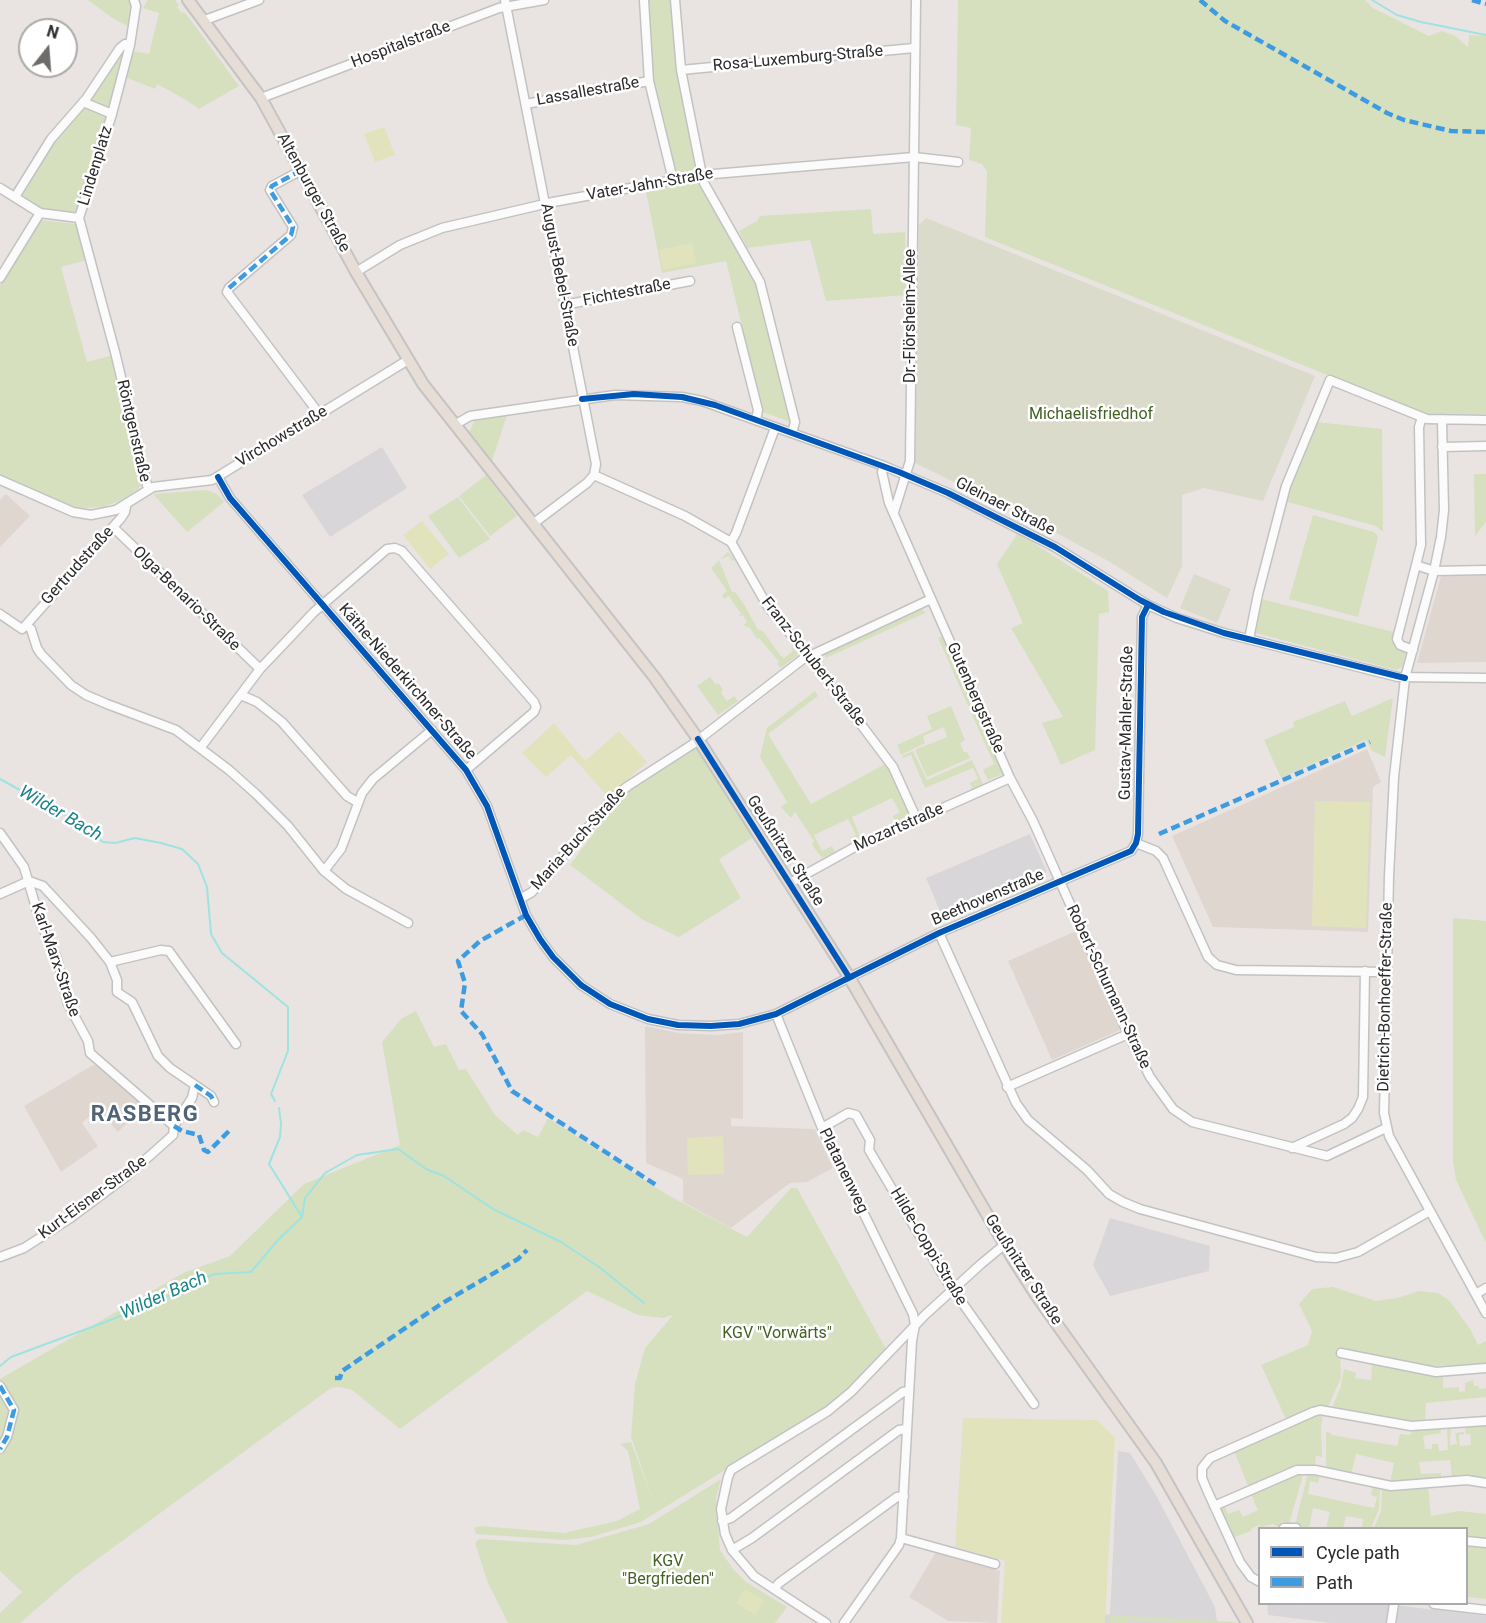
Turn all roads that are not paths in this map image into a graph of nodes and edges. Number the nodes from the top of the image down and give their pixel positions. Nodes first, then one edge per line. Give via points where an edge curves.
1 (189, 0) edge
2 (259, 0) edge
3 (544, 0) edge
4 (644, 0) edge
5 (675, 0) edge
6 (916, 0) edge
7 (137, 2) edge
8 (506, 3) edge
9 (205, 20) junction
10 (131, 40) junction
11 (914, 48) junction
12 (681, 70) junction
13 (649, 81) junction
14 (261, 98) junction
15 (83, 102) junction
16 (526, 104) junction
17 (112, 114) junction
18 (914, 157) junction
19 (958, 162) dead end
20 (300, 171) junction
21 (702, 175) junction
22 (673, 180) junction
23 (0, 188) edge
24 (15, 197) junction
25 (544, 205) junction
26 (40, 213) junction
27 (79, 218) junction
28 (356, 272) junction
29 (0, 278) edge
30 (690, 281) dead end
31 (564, 305) junction
32 (737, 327) dead end
33 (408, 360) junction
34 (582, 399) junction
35 (320, 415) junction
36 (1422, 417) junction
37 (756, 420) junction
38 (1486, 420) edge
39 (1442, 421) junction
40 (456, 424) junction
41 (775, 428) junction
42 (792, 434) junction
43 (1486, 446) edge
44 (1442, 447) junction
45 (884, 466) junction
46 (905, 474) junction
47 (594, 475) junction
48 (218, 477) junction
49 (0, 480) edge
50 (148, 489) junction
51 (126, 506) junction
52 (893, 512) junction
53 (534, 524) junction
54 (113, 527) junction
55 (731, 542) junction
56 (1416, 565) junction
57 (1486, 570) edge
58 (1434, 571) junction
59 (931, 599) junction
60 (323, 604) junction
61 (1148, 605) junction
62 (0, 614) edge
63 (26, 625) junction
64 (1249, 639) junction
65 (1413, 650) junction
66 (808, 656) junction
67 (260, 669) junction
68 (1405, 678) junction
69 (1486, 678) edge
70 (241, 695) junction
71 (432, 730) junction
72 (698, 740) junction
73 (201, 747) junction
74 (466, 770) junction
75 (1010, 778) junction
76 (357, 802) junction
77 (917, 820) junction
78 (0, 833) edge
79 (1136, 843) junction
80 (324, 872) junction
81 (28, 881) junction
82 (1060, 883) junction
83 (790, 884) junction
84 (0, 894) edge
85 (520, 899) junction
86 (408, 923) dead end
87 (939, 933) junction
88 (110, 962) junction
89 (1365, 971) junction
90 (1387, 972) junction
91 (849, 977) junction
92 (776, 1014) junction
93 (1128, 1034) junction
94 (236, 1044) dead end
95 (195, 1086) junction
96 (1007, 1087) junction
97 (214, 1101) dead end
98 (174, 1126) junction
99 (822, 1128) junction
100 (1386, 1128) junction
101 (1292, 1148) junction
102 (1430, 1211) junction
103 (1004, 1245) junction
104 (0, 1257) edge
105 (1486, 1288) edge
106 (952, 1290) junction
107 (1476, 1294) junction
108 (1486, 1313) edge
109 (915, 1326) junction
110 (1341, 1353) dead end
111 (1486, 1368) edge
112 (0, 1386) edge
113 (909, 1391) junction
114 (1034, 1404) dead end
115 (1486, 1421) edge
116 (903, 1430) junction
117 (0, 1449) edge
118 (1486, 1482) edge
119 (904, 1496) junction
120 (1214, 1506) junction
121 (722, 1521) junction
122 (902, 1538) junction
123 (1468, 1541) edge
124 (1486, 1543) edge
125 (732, 1550) junction
126 (995, 1564) dead end
127 (1258, 1581) edge
128 (774, 1589) junction
129 (1394, 1605) edge
130 (1443, 1605) edge
131 (1486, 1610) edge
132 (826, 1623) edge
133 (844, 1623) edge
134 (1247, 1623) edge
135 (1391, 1623) edge

1 - 9 main road, Altenburger Straße
2 - 9 street
3 - 8 street, Hospitalstraße
4 - 13 street
5 - 12 street
6 - 11 street, Dr.-Flörsheim-Allee
7 - 10 street, Lindenplatz
8 - 14 street, Hospitalstraße
8 - 16 street, August-Bebel-Straße
9 - 14 main road, Altenburger Straße
10 - 15 street via 120,48
10 - 17 street, Lindenplatz
11 - 12 street, Rosa-Luxemburg-Straße
11 - 18 street, Dr.-Flörsheim-Allee
12 - 21 street
13 - 16 street, Lassallestraße
13 - 22 street
14 - 20 main road, Altenburger Straße
15 - 17 street, Lindenplatz
15 - 24 street via 51,139
16 - 25 street, August-Bebel-Straße
17 - 27 street, Lindenplatz
18 - 19 street, Vater-Jahn-Straße
18 - 21 street, Vater-Jahn-Straße
18 - 46 street, Dr.-Flörsheim-Allee via 910,461
20 - 28 main road, Altenburger Straße
20 - 35 street via 270,190 293,227 291,235 227,292
21 - 22 street, Vater-Jahn-Straße
21 - 42 street via 760,282 795,422
22 - 25 street, Vater-Jahn-Straße
23 - 24 street
24 - 26 street
25 - 28 street, Vater-Jahn-Straße via 442,228 400,245
25 - 31 street, August-Bebel-Straße
26 - 27 street
26 - 29 street
27 - 50 street, Röntgenstraße
28 - 33 main road, Altenburger Straße
30 - 31 street, Fichtestraße
31 - 34 street, August-Bebel-Straße
32 - 37 street via 758,410
33 - 35 street, Virchowstraße
33 - 40 main road, Altenburger Straße
34 - 37 street, Gleinaer Straße via 625,394 682,397
34 - 40 street, Gleinaer Straße via 466,417
34 - 47 street, August-Bebel-Straße via 596,464
35 - 48 street, Virchowstraße
36 - 39 street
36 - 56 street via 1421,545
36 - 64 street via 1330,380 1286,486
37 - 41 street, Gleinaer Straße
38 - 39 street
39 - 44 street, Dietrich-Bonhoeffer-Straße
40 - 53 main road, Geußnitzer Straße
41 - 42 street, Gleinaer Straße
41 - 55 street
42 - 45 street, Gleinaer Straße
43 - 44 street
44 - 58 street, Dietrich-Bonhoeffer-Straße via 1443,524
45 - 46 street, Gleinaer Straße
45 - 52 street, Gutenbergstraße via 882,472
46 - 52 street
46 - 61 street, Gleinaer Straße via 1040,539
47 - 53 street
47 - 55 street via 685,516
48 - 50 street, Virchowstraße
48 - 60 street, Käthe-Niederkirchner-Straße via 230,498
49 - 51 street, Röntgenstraße via 73,512 100,514
50 - 51 street, Röntgenstraße
51 - 54 street, Gertrudstraße
52 - 59 street, Gutenbergstraße
53 - 72 main road, Geußnitzer Straße via 667,693
54 - 63 street, Gertrudstraße
54 - 67 street, Olga-Benario-Straße
55 - 66 street, Franz-Schubert-Straße via 768,607
56 - 58 street
56 - 65 street via 1397,642
57 - 58 street
58 - 65 street, Dietrich-Bonhoeffer-Straße
59 - 66 street, Maria-Buch-Straße
59 - 75 street, Gutenbergstraße
60 - 67 street
60 - 71 street, Käthe-Niederkirchner-Straße
60 - 74 street via 387,549 402,551 534,702 534,712
61 - 64 street, Gleinaer Straße
61 - 79 street, Gustav-Mahler-Straße via 1142,617
62 - 63 street via 22,629
63 - 73 street via 41,654 70,685 87,696 176,730
64 - 68 street, Gleinaer Straße
65 - 68 street, Dietrich-Bonhoeffer-Straße
66 - 72 street, Maria-Buch-Straße
66 - 77 street, Franz-Schubert-Straße via 893,767
67 - 70 street
68 - 69 street, Gleinaer Straße
68 - 90 street, Dietrich-Bonhoeffer-Straße via 1394,777
70 - 73 street
70 - 76 street via 282,722 347,796
71 - 74 street, Käthe-Niederkirchner-Straße
71 - 76 street via 373,779
72 - 83 main road, Geußnitzer Straße
72 - 85 street, Maria-Buch-Straße via 621,791 532,892
73 - 80 street via 288,826
74 - 85 street, Käthe-Niederkirchner-Straße via 487,806
75 - 77 street, Mozartstraße
75 - 82 street, Gutenbergstraße
76 - 80 street via 341,849
77 - 83 street, Mozartstraße via 839,855
78 - 81 street, Karl-Marx-Straße via 19,858
79 - 82 street, Beethovenstraße via 1126,854
79 - 89 street via 1163,858 1208,957 1217,965 1236,970
80 - 86 street via 346,889
81 - 84 street
81 - 88 street via 43,886
81 - 98 street, Karl-Marx-Straße via 57,959 68,1004 88,1041 90,1053
82 - 87 street, Beethovenstraße
82 - 93 street, Robert-Schumann-Straße
83 - 91 main road, Geußnitzer Straße
85 - 92 street, Käthe-Niederkirchner-Straße via 540,939 569,975 619,1008 656,1021 688,1026 739,1024
87 - 91 street, Beethovenstraße
87 - 96 street
88 - 94 street via 169,951
88 - 95 street via 117,992 132,1002 158,1056
89 - 90 street
89 - 101 street via 1363,1096 1358,1109 1344,1124
90 - 100 street, Dietrich-Bonhoeffer-Straße
91 - 92 street, Käthe-Niederkirchner-Straße
91 - 103 main road, Geußnitzer Straße
92 - 99 street, Platanenweg
93 - 96 street
93 - 101 street, Robert-Schumann-Straße via 1150,1077 1182,1117
95 - 97 street
95 - 98 street, Kurt-Eisner-Straße
96 - 102 street via 1028,1120 1109,1194 1140,1209 1316,1257 1336,1258 1358,1252
98 - 104 street, Kurt-Eisner-Straße via 173,1136 69,1219 24,1248
99 - 106 street, Hilde-Coppi-Straße via 848,1113 856,1115 870,1140 869,1150
99 - 109 street, Platanenweg via 913,1314
100 - 101 street, Robert-Schumann-Straße via 1327,1156
100 - 102 street, Dietrich-Bonhoeffer-Straße
102 - 107 street, Dietrich-Bonhoeffer-Straße
103 - 106 street
103 - 134 main road, Geußnitzer Straße via 1156,1463
105 - 107 street
106 - 109 street
106 - 114 street, Hilde-Coppi-Straße
107 - 108 street, Dietrich-Bonhoeffer-Straße
109 - 113 street, Platanenweg
109 - 121 street via 828,1411 731,1470 722,1501
110 - 111 street via 1436,1372
112 - 117 street via 14,1410
113 - 116 street, Platanenweg
113 - 121 street
115 - 120 street via 1411,1426 1328,1411 1313,1412 1209,1458 1202,1468 1202,1478
116 - 119 street, Platanenweg
116 - 125 street
118 - 120 street via 1391,1486 1298,1470
119 - 122 street, Platanenweg
119 - 128 street via 897,1497
120 - 127 street via 1240,1562
121 - 125 street
122 - 126 street
122 - 133 street, Platanenweg
123 - 124 street
125 - 128 street via 754,1576
128 - 132 street
129 - 135 street
130 - 131 street

